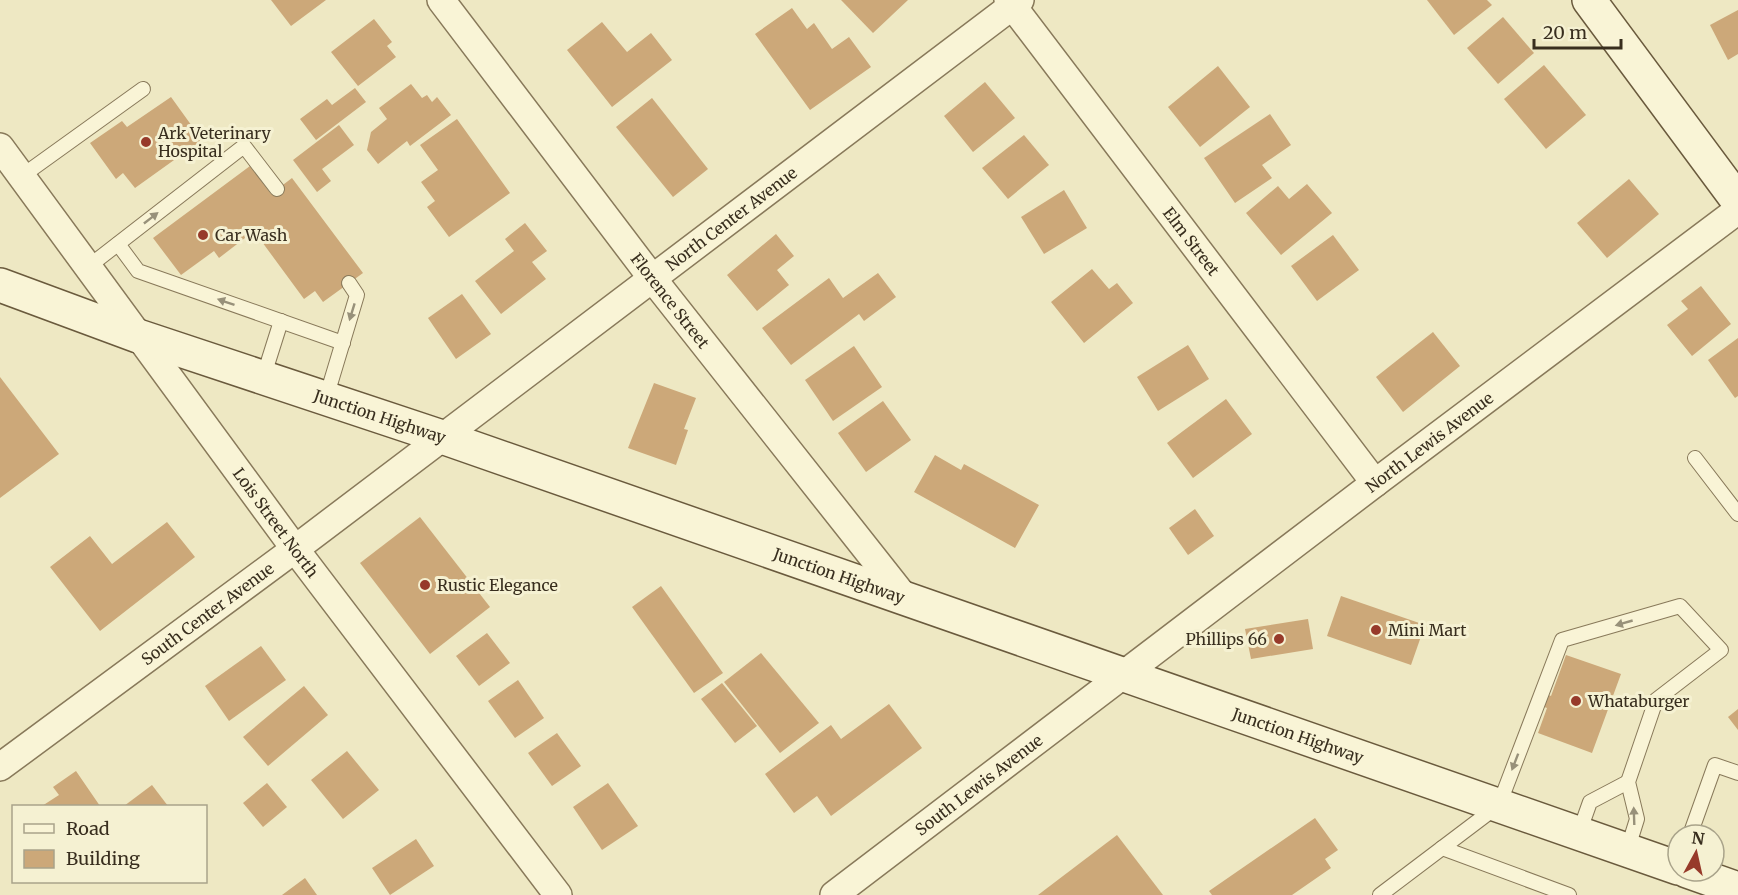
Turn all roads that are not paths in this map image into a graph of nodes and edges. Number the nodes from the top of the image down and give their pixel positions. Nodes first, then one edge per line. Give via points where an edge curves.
1 (441, 0) edge
2 (1589, 0) edge
3 (1014, 2) edge
4 (143, 89) dead end
5 (1, 149) edge
6 (22, 176) junction
7 (277, 189) dead end
8 (1738, 201) edge
9 (1738, 210) edge
10 (118, 244) junction
11 (88, 267) junction
12 (652, 278) junction
13 (348, 283) dead end
14 (0, 285) edge
15 (281, 321) junction
16 (138, 336) junction
17 (343, 343) junction
18 (263, 378) junction
19 (326, 398) junction
20 (442, 437) junction
21 (1695, 458) dead end
22 (1375, 483) junction
23 (1736, 509) edge
24 (295, 549) junction
25 (905, 598) junction
26 (1124, 675) junction
27 (0, 767) edge
28 (1738, 772) edge
29 (1628, 782) junction
30 (1499, 806) junction
31 (1694, 823) edge
32 (1579, 833) junction
33 (1442, 848) junction
34 (1627, 851) junction
35 (1666, 864) edge
36 (558, 895) edge
37 (834, 895) edge
38 (1380, 895) edge
39 (1569, 895) edge

1 - 12 street, Florence Street
2 - 8 main road
3 - 12 street, North Center Avenue
3 - 22 street, Elm Street
4 - 6 lane
5 - 6 street, Lois Street North
6 - 11 street, Lois Street North
10 -> 7 lane via 244,146
9 - 22 street, North Lewis Avenue
10 - 11 lane
15 -> 10 lane via 138,271
11 - 16 street, Lois Street North
12 - 20 street, North Center Avenue
12 - 25 street, Florence Street
13 -> 17 lane via 357,295
14 - 16 main road, Junction Highway
15 - 17 lane
15 - 18 lane
16 - 18 main road, Junction Highway
16 - 24 street, Lois Street North
17 - 19 lane
18 - 19 main road, Junction Highway
19 - 20 main road, Junction Highway
20 - 24 street, South Center Avenue
20 - 25 main road, Junction Highway
21 - 23 lane
22 - 26 street, North Lewis Avenue
24 - 27 street, South Center Avenue
24 - 36 street, Lois Street North
25 - 26 main road, Junction Highway
26 - 30 main road, Junction Highway
26 - 37 street, South Lewis Avenue
28 - 31 lane via 1715,765
29 -> 30 lane via 1656,700 1721,650 1680,606 1562,640
29 - 32 lane via 1590,802
34 -> 29 lane via 1637,819
30 - 32 main road, Junction Highway
30 - 33 lane
32 - 34 main road, Junction Highway
33 - 38 lane
33 - 39 lane
34 - 35 main road, Junction Highway

